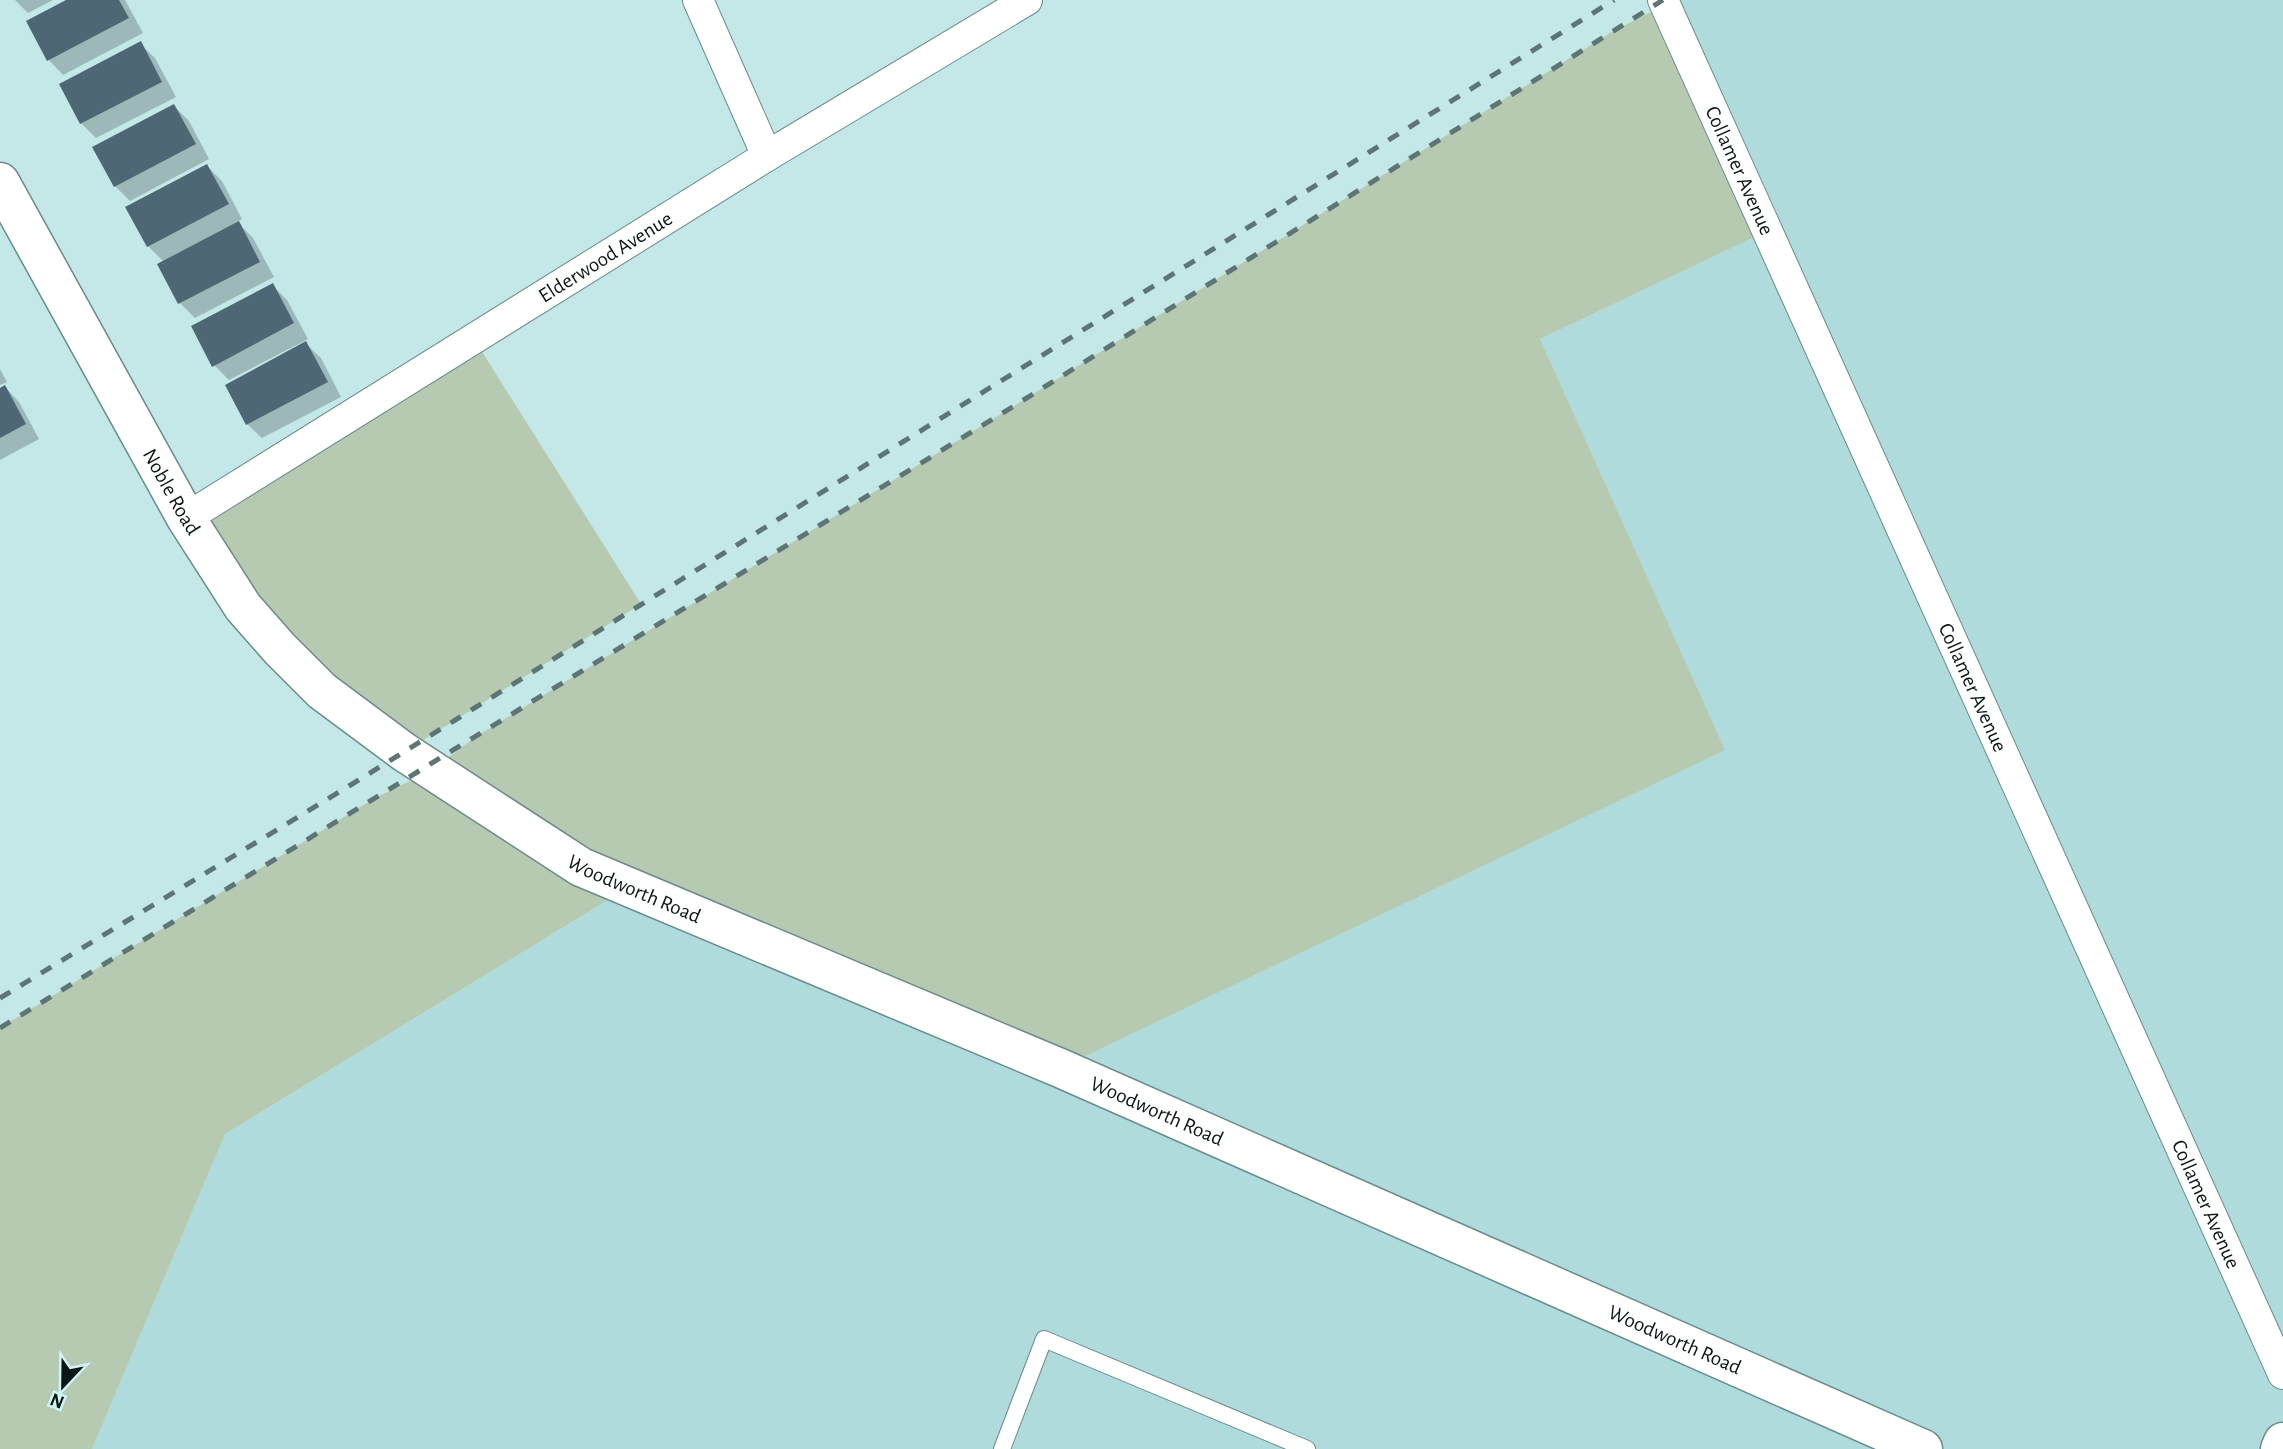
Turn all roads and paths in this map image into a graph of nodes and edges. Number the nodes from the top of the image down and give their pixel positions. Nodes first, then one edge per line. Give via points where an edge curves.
1 (698, 0) edge
2 (1027, 0) edge
3 (1663, 0) edge
4 (767, 156) junction
5 (0, 182) edge
6 (186, 518) junction
7 (404, 752) joint
8 (2283, 1374) edge
9 (2283, 1442) edge
10 (1002, 1449) edge
11 (1307, 1449) edge
12 (1923, 1449) edge
13 (2280, 1449) edge

1 - 4 street
2 - 4 street, Elderwood Avenue
3 - 8 street, Collamer Avenue
4 - 6 street, Elderwood Avenue
5 - 6 street, Noble Road
6 - 7 street, Noble Road via 243,607 280,649 322,691
7 - 12 street, Woodworth Road via 581,867 1060,1068
9 - 13 street
10 - 11 lane via 1044,1339

